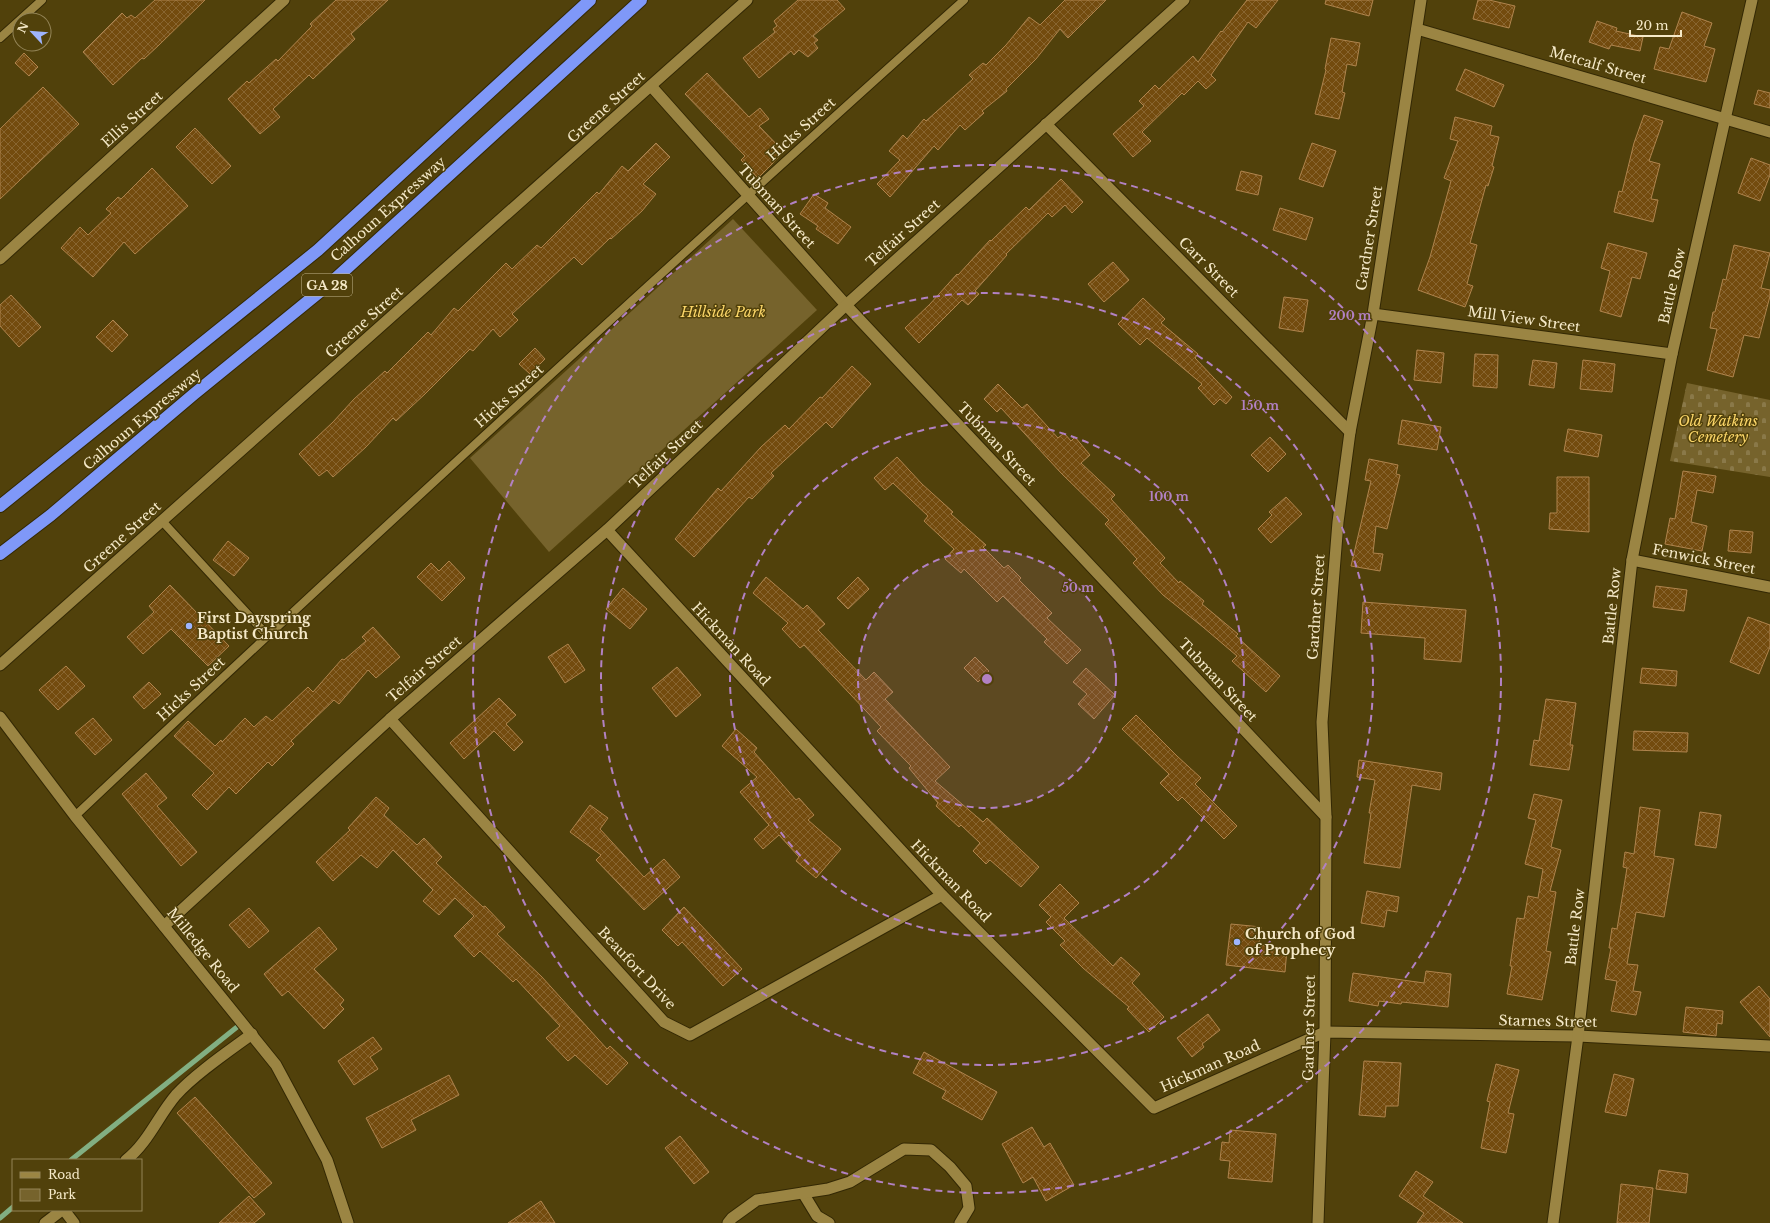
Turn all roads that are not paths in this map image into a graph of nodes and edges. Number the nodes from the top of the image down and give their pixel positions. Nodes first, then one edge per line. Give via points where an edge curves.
1 (42, 0) edge
2 (284, 0) edge
3 (590, 0) edge
4 (641, 0) edge
5 (747, 0) edge
6 (964, 0) edge
7 (1184, 0) edge
8 (1420, 0) edge
9 (1752, 0) edge
10 (1417, 29) junction
11 (0, 38) edge
12 (651, 86) junction
13 (1725, 117) junction
14 (1046, 124) junction
15 (1770, 132) edge
16 (747, 196) junction
17 (0, 259) edge
18 (846, 305) junction
19 (1373, 314) junction
20 (1672, 354) junction
21 (1350, 432) junction
22 (0, 506) edge
23 (162, 521) junction
24 (607, 530) junction
25 (0, 554) edge
26 (1632, 560) junction
27 (1770, 587) edge
28 (267, 635) junction
29 (0, 666) edge
30 (0, 717) edge
31 (390, 719) junction
32 (75, 816) junction
33 (1326, 817) junction
34 (942, 895) junction
35 (164, 926) junction
36 (1326, 1032) junction
37 (252, 1034) junction
38 (1578, 1036) junction
39 (1770, 1046) edge
40 (127, 1159) edge
41 (803, 1193) junction
42 (62, 1211) edge
43 (64, 1211) edge
44 (45, 1223) edge
45 (74, 1223) edge
46 (348, 1223) edge
47 (728, 1223) edge
48 (829, 1223) edge
49 (960, 1223) edge
50 (1318, 1223) edge
51 (1553, 1223) edge

1 - 11 lane
2 - 17 street, Ellis Street
3 - 22 highway, Calhoun Expressway / GA 28 via 318,250
4 - 25 highway, Calhoun Expressway / GA 28 via 334,280 51,515
5 - 12 street, Greene Street
6 - 16 lane, Hicks Street
7 - 14 street, Telfair Street
8 - 10 street, Gardner Street
9 - 13 street, Battle Row
10 - 13 street, Metcalf Street
10 - 19 street, Gardner Street
12 - 16 street, Tubman Street
12 - 23 street, Greene Street
13 - 15 street, Metcalf Street
13 - 20 street, Battle Row
14 - 18 street, Telfair Street
14 - 21 street, Carr Street
16 - 18 street, Tubman Street
16 - 28 lane, Hicks Street
18 - 24 street, Telfair Street
18 - 33 street, Tubman Street
19 - 20 street, Mill View Street
19 - 21 street, Gardner Street
20 - 26 street, Battle Row
21 - 33 street, Gardner Street via 1338,522 1322,722
23 - 28 lane
23 - 29 street, Greene Street
24 - 31 street, Telfair Street
24 - 34 street, Hickman Road
26 - 27 street, Fenwick Street
26 - 38 street, Battle Row
28 - 32 lane, Hicks Street
30 - 32 street, Milledge Road
31 - 34 street, Beaufort Drive via 664,1022 690,1035
31 - 35 street, Telfair Street
32 - 35 street, Milledge Road
33 - 36 street, Gardner Street
34 - 36 street, Hickman Road via 1154,1108
35 - 37 street, Milledge Road
36 - 38 street, Starnes Street
36 - 50 street, Gardner Street
37 - 40 street via 177,1094 139,1150
37 - 46 street, Milledge Road via 276,1065 327,1160
38 - 39 street, Starnes Street
38 - 51 street, Battle Row
41 - 47 street via 757,1200
41 - 48 street via 817,1216
41 - 49 street via 850,1182 904,1149 931,1150 966,1186 969,1208
42 - 44 street
43 - 45 street

